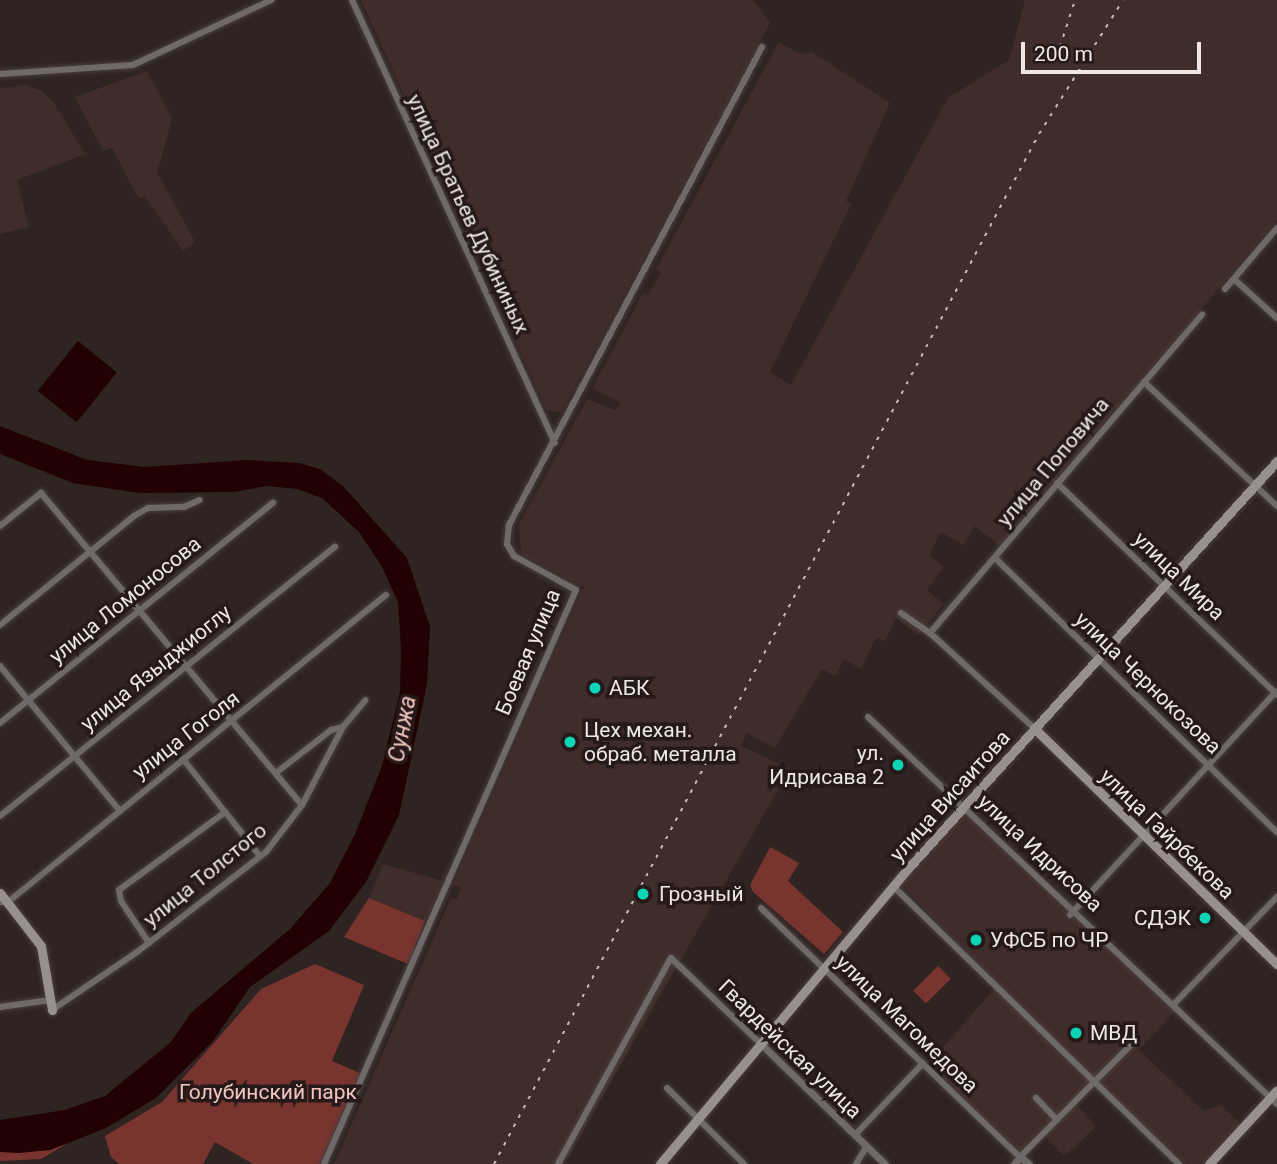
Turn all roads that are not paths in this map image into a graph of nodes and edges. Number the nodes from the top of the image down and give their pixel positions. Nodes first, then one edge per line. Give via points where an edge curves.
1 (271, 0) edge
2 (352, 0) edge
3 (762, 47) dead end
4 (0, 74) edge
5 (1277, 228) edge
6 (1234, 279) junction
7 (1225, 289) dead end
8 (1202, 314) dead end
9 (1277, 318) edge
10 (1144, 382) junction
11 (555, 443) junction
12 (1277, 461) edge
13 (1057, 483) junction
14 (1255, 485) junction
15 (200, 500) dead end
16 (273, 503) dead end
17 (1277, 506) edge
18 (0, 526) edge
19 (335, 547) dead end
20 (92, 551) junction
21 (995, 558) junction
22 (1164, 585) junction
23 (386, 595) dead end
24 (141, 610) junction
25 (901, 613) dead end
26 (0, 625) edge
27 (930, 633) junction
28 (1097, 659) junction
29 (0, 666) edge
30 (185, 666) junction
31 (1276, 693) edge
32 (29, 700) junction
33 (366, 700) dead end
34 (868, 717) dead end
35 (234, 721) junction
36 (0, 723) edge
37 (344, 727) junction
38 (1034, 728) junction
39 (75, 756) junction
40 (183, 759) junction
41 (1211, 767) junction
42 (276, 773) junction
43 (302, 805) junction
44 (965, 806) junction
45 (119, 810) junction
46 (225, 812) junction
47 (0, 816) edge
48 (1277, 832) edge
49 (1143, 835) junction
50 (260, 856) junction
51 (893, 886) junction
52 (0, 893) edge
53 (1277, 897) edge
54 (4, 902) edge
55 (761, 908) dead end
56 (1076, 909) junction
57 (1070, 915) dead end
58 (1243, 932) junction
59 (149, 943) junction
60 (1277, 964) edge
61 (823, 967) junction
62 (1174, 1004) junction
63 (51, 1005) junction
64 (0, 1007) edge
65 (760, 1043) junction
66 (1132, 1044) dead end
67 (923, 1063) junction
68 (1094, 1082) junction
69 (667, 1088) dead end
70 (1275, 1097) edge
71 (1036, 1098) dead end
72 (699, 1116) junction
73 (1057, 1120) junction
74 (855, 1135) junction
75 (867, 1146) junction
76 (1017, 1161) edge
77 (324, 1164) edge
78 (558, 1164) edge
79 (660, 1164) edge
80 (744, 1164) edge
81 (856, 1164) edge
82 (885, 1164) edge
83 (1029, 1164) edge
84 (1179, 1164) edge
85 (1209, 1164) edge

1 - 4 street via 133,65
2 - 11 street, улица Братьев Дубининых
3 - 11 street, Боевая улица
5 - 6 street
6 - 7 street
6 - 9 street
8 - 10 street, улица Поповича
10 - 13 street, улица Поповича
10 - 14 street
11 - 77 street, Боевая улица via 509,525 507,544 514,556 576,590
12 - 14 main road, улица Висаитова
13 - 21 street, улица Поповича
13 - 22 street, улица Мира
14 - 17 street
14 - 22 main road, улица Висаитова
15 - 20 street via 184,507 148,508
16 - 24 street, улица Ломоносова
18 - 20 street via 41,493
19 - 30 street, улица Языджиоглу
20 - 24 street
20 - 26 street
21 - 27 street, улица Поповича
21 - 28 street, улица Чернокозова
22 - 28 main road, улица Висаитова
22 - 31 street, улица Мира
23 - 35 street, улица Гоголя
24 - 30 street
24 - 32 street, улица Ломоносова
25 - 27 street
27 - 38 street
28 - 38 main road, улица Висаитова
28 - 41 street, улица Чернокозова
29 - 32 street
30 - 35 street
30 - 39 street, улица Языджиоглу
31 - 41 street
32 - 36 street, улица Ломоносова
32 - 39 street
33 - 37 street, улица Толстого
34 - 44 street, улица Идрисова
35 - 40 street, улица Гоголя
35 - 42 street
37 - 42 street via 331,730
37 - 43 street, улица Толстого
38 - 44 main road, улица Висаитова
38 - 49 main road, улица Гайрбекова
39 - 45 street
39 - 47 street, улица Языджиоглу
40 - 45 street, улица Гоголя
40 - 46 street
41 - 48 street, улица Чернокозова
41 - 49 street
42 - 43 street
43 - 50 street, улица Толстого
44 - 51 main road, улица Висаитова
44 - 56 street, улица Идрисова
45 - 54 street, улица Гоголя
46 - 50 street
46 - 59 street via 119,890 121,901
49 - 56 street
49 - 58 main road, улица Гайрбекова
50 - 59 street, улица Толстого
51 - 61 main road, улица Висаитова
51 - 68 street
52 - 54 main road
53 - 58 street
54 - 63 main road via 41,946
55 - 61 street, улица Магомедова
56 - 57 street
56 - 62 street, улица Идрисова
58 - 60 main road, улица Гайрбекова
58 - 62 street
59 - 63 street, улица Толстого
61 - 65 main road, улица Висаитова
61 - 67 street, улица Магомедова
62 - 70 street, улица Идрисова
63 - 64 street
65 - 72 main road, улица Висаитова
65 - 74 street, Гвардейская улица
65 - 78 street, Гвардейская улица via 671,958
66 - 68 street
67 - 74 street
67 - 76 street, улица Магомедова
68 - 73 street
68 - 84 street
69 - 72 street
70 - 85 main road
71 - 73 street
72 - 79 main road, улица Висаитова
72 - 80 street
73 - 76 street
74 - 75 street, Гвардейская улица
75 - 81 street
75 - 82 street, Гвардейская улица
76 - 83 street, улица Магомедова

